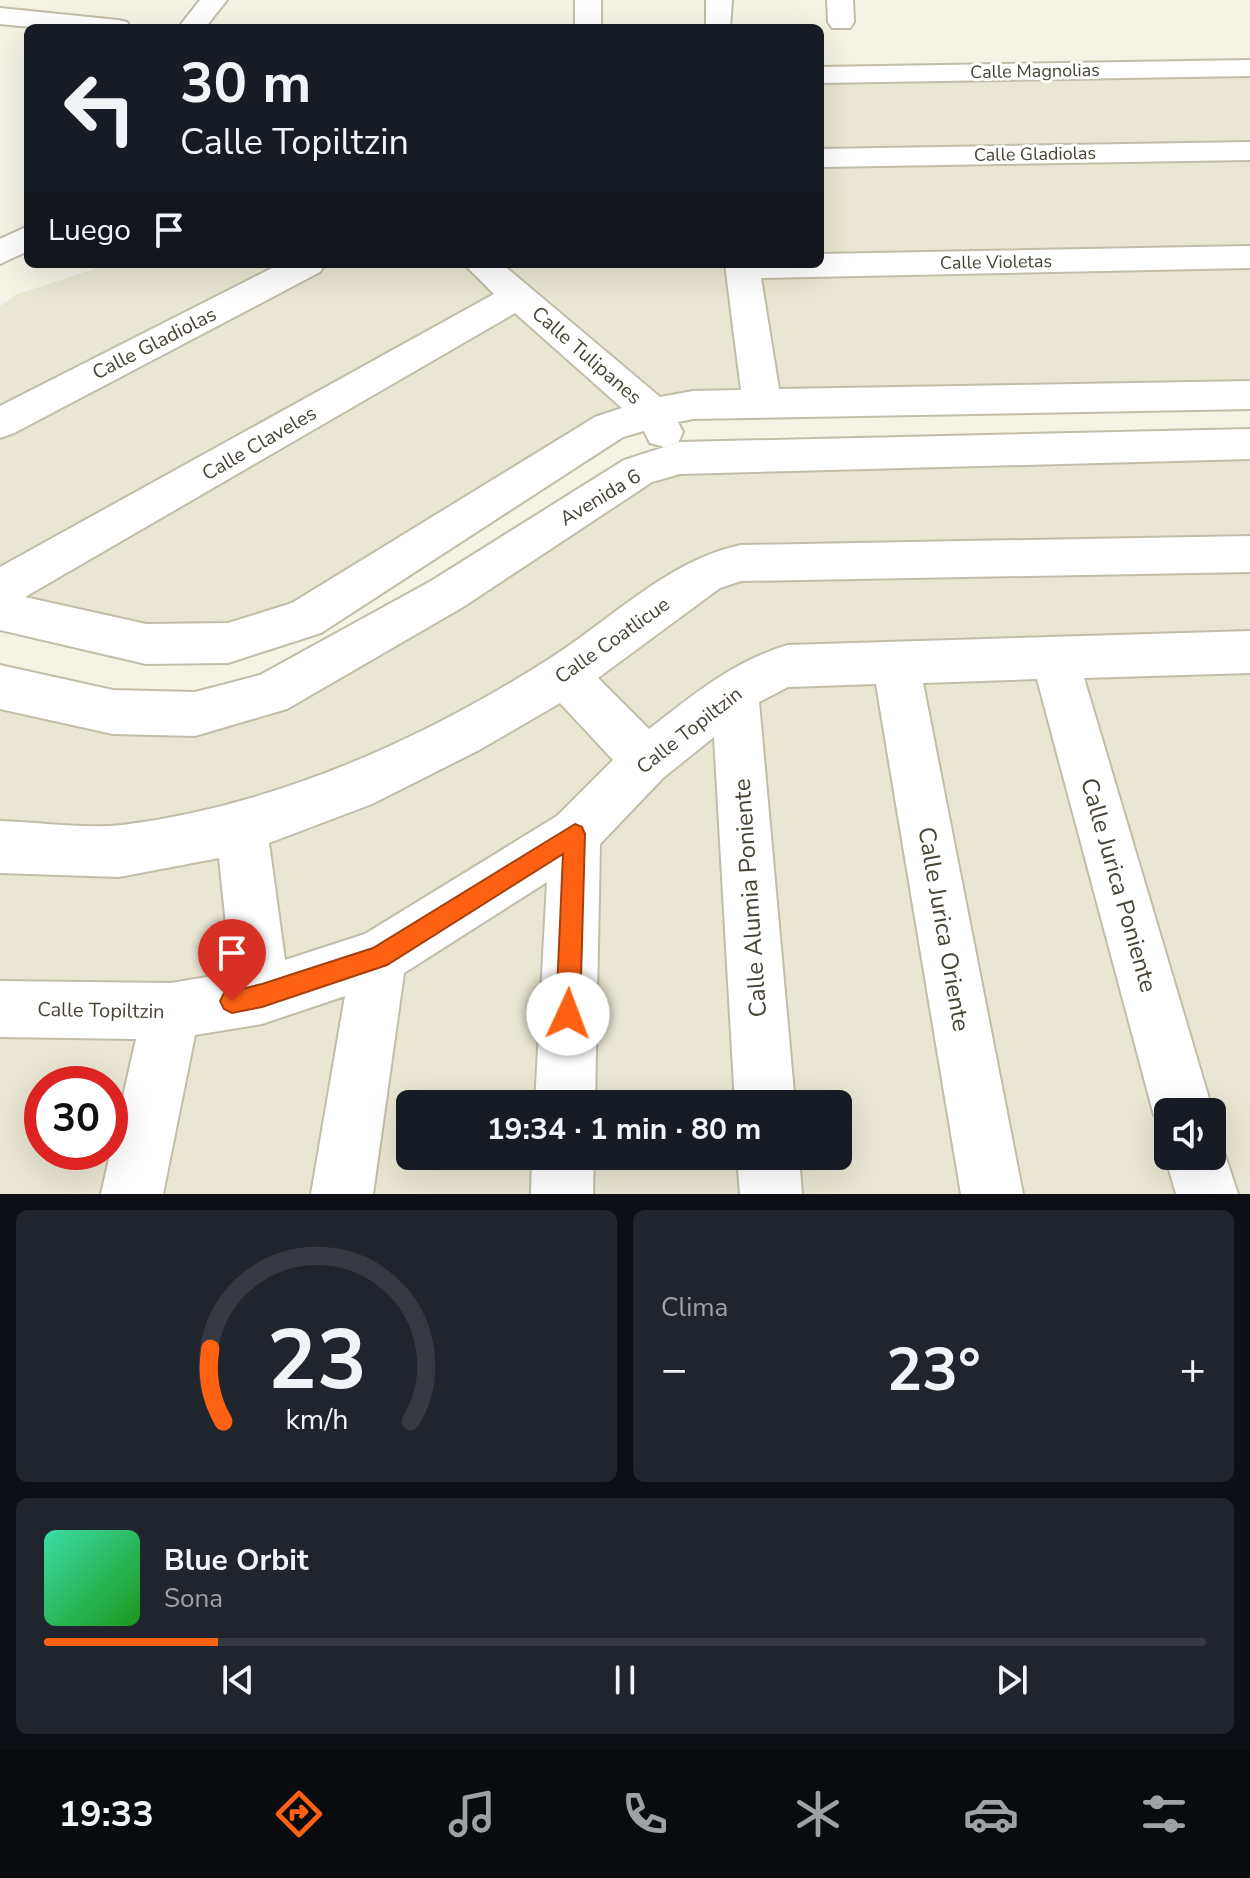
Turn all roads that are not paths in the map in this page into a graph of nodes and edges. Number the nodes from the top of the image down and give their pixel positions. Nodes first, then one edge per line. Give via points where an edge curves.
1 (68, 0) edge
2 (214, 0) edge
3 (588, 0) edge
4 (0, 16) edge
5 (48, 21) junction
6 (78, 24) edge
7 (194, 24) edge
8 (588, 24) edge
9 (1250, 68) edge
10 (824, 75) edge
11 (1250, 151) edge
12 (824, 158) edge
13 (24, 239) edge
14 (0, 253) edge
15 (1250, 257) edge
16 (824, 264) edge
17 (300, 268) edge
18 (486, 268) edge
19 (742, 268) edge
20 (518, 296) junction
21 (1250, 395) edge
22 (762, 402) junction
23 (653, 413) junction
24 (0, 423) edge
25 (1250, 444) edge
26 (680, 458) junction
27 (415, 548) junction
28 (1250, 554) edge
29 (0, 589) edge
30 (447, 594) junction
31 (0, 611) edge
32 (1250, 652) edge
33 (1055, 659) junction
34 (896, 664) junction
35 (565, 675) junction
36 (0, 687) edge
37 (735, 691) junction
38 (646, 761) junction
39 (241, 828) junction
40 (575, 834) junction
41 (0, 847) edge
42 (379, 957) junction
43 (262, 996) junction
44 (0, 1009) edge
45 (171, 1011) junction
46 (566, 1090) edge
47 (764, 1090) edge
48 (1179, 1098) edge
49 (563, 1170) edge
50 (769, 1170) edge
51 (1200, 1170) edge
52 (132, 1194) edge
53 (342, 1194) edge
54 (562, 1194) edge
55 (771, 1194) edge
56 (992, 1194) edge
57 (1207, 1194) edge

1 - 5 street
2 - 7 street
3 - 8 street
4 - 5 street
5 - 6 street
9 - 10 street, Calle Magnolias
11 - 12 street, Calle Gladiolas
13 - 14 street
15 - 16 street, Calle Violetas
17 - 24 street, Calle Gladiolas
18 - 20 street, Calle Tulipanes
19 - 22 street
20 - 23 street, Calle Tulipanes
20 - 29 street, Calle Claveles
21 - 22 street
22 - 23 street
23 - 26 street, Calle Tulipanes
23 - 27 street via 609,427
25 - 26 street, Avenida 6
26 - 30 street, Avenida 6 via 638,471
27 - 30 street
27 - 31 street via 305,619 228,643 146,644
28 - 35 street, Calle Coatlicue via 741,563 705,575
30 - 36 street, Avenida 6 via 270,694 195,714 113,712
32 - 33 street, Calle Topiltzin
33 - 34 street, Calle Topiltzin
33 - 48 street, Calle Jurica Poniente
34 - 37 street, Calle Topiltzin via 788,666
34 - 56 street, Calle Jurica Oriente
35 - 38 street
35 - 39 street, Calle Coatlicue via 354,787
37 - 38 street, Calle Topiltzin
37 - 47 street, Calle Alumia Poniente
38 - 40 street, Calle Topiltzin
39 - 41 street, Calle Coatlicue via 119,851
39 - 43 street
40 - 42 street, Calle Topiltzin
40 - 46 street
42 - 43 street, Calle Topiltzin
42 - 53 street
43 - 45 street, Calle Topiltzin
44 - 45 street, Calle Topiltzin
45 - 52 street
49 - 54 street
50 - 55 street
51 - 57 street

